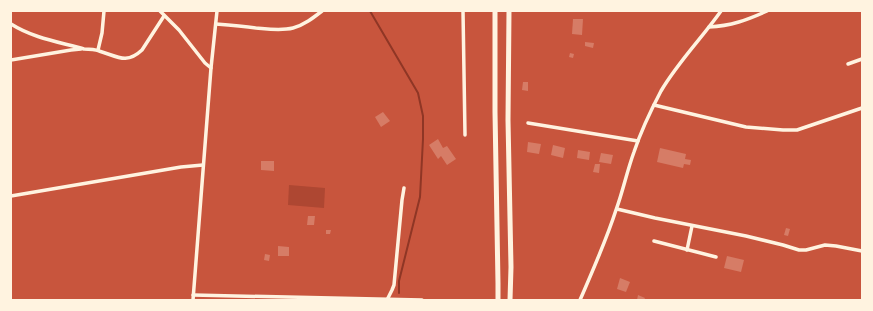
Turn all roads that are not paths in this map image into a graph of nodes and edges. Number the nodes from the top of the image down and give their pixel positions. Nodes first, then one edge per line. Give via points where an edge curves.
1 (104, 11) edge
2 (160, 11) edge
3 (217, 11) edge
4 (322, 11) edge
5 (463, 11) edge
6 (495, 11) edge
7 (509, 11) edge
8 (721, 11) edge
9 (767, 11) edge
10 (164, 16) junction
11 (11, 24) edge
12 (216, 24) junction
13 (709, 27) junction
14 (84, 48) junction
15 (98, 50) junction
16 (862, 59) edge
17 (11, 60) edge
18 (848, 64) dead end
19 (211, 68) junction
20 (654, 105) junction
21 (862, 108) edge
22 (528, 123) dead end
23 (465, 135) dead end
24 (638, 141) junction
25 (203, 165) junction
26 (404, 188) dead end
27 (11, 196) edge
28 (617, 209) junction
29 (692, 226) junction
30 (654, 241) dead end
31 (686, 250) junction
32 (862, 251) edge
33 (716, 258) dead end
34 (193, 295) junction
35 (387, 299) edge
36 (193, 300) edge
37 (422, 300) edge
38 (498, 300) edge
39 (510, 300) edge
40 (580, 300) edge

1 - 15 street
2 - 10 street
3 - 12 street
4 - 12 street via 304,24 286,29
5 - 23 street
6 - 38 main road
7 - 39 main road
8 - 13 street
9 - 13 street via 734,24
10 - 15 street via 142,50 132,58 120,58
10 - 19 street
11 - 14 street via 39,37
12 - 19 street
13 - 20 street via 680,62
14 - 15 street
14 - 17 street
16 - 18 street
19 - 25 street
20 - 21 street via 746,127 783,130 797,130
20 - 24 street
22 - 24 street
24 - 28 street
25 - 27 street
25 - 34 street
26 - 35 street via 394,285
28 - 29 street
28 - 40 street
29 - 31 street
29 - 32 street via 746,236 799,250 825,245
30 - 31 street
31 - 33 street
34 - 35 street
34 - 36 street
35 - 37 street

